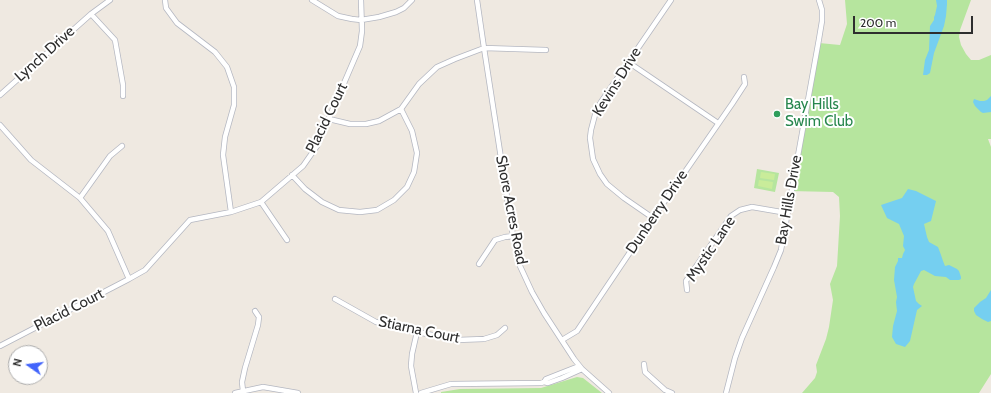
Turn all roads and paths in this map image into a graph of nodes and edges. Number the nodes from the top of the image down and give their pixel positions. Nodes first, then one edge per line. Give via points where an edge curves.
1 (110, 0) edge
2 (165, 0) edge
3 (312, 0) edge
4 (361, 0) edge
5 (412, 0) edge
6 (477, 0) edge
7 (671, 0) edge
8 (819, 0) edge
9 (90, 14) junction
10 (361, 20) junction
11 (484, 48) junction
12 (546, 50) dead end
13 (628, 62) junction
14 (744, 77) dead end
15 (0, 95) edge
16 (122, 96) dead end
17 (401, 109) junction
18 (329, 119) junction
19 (718, 123) junction
20 (0, 125) edge
21 (122, 146) dead end
22 (292, 175) junction
23 (80, 198) junction
24 (261, 202) junction
25 (231, 212) junction
26 (787, 213) junction
27 (653, 218) junction
28 (513, 236) junction
29 (287, 240) dead end
30 (479, 264) dead end
31 (129, 279) junction
32 (687, 290) dead end
33 (335, 299) dead end
34 (255, 311) dead end
35 (505, 328) dead end
36 (416, 332) junction
37 (562, 340) junction
38 (0, 346) edge
39 (644, 364) dead end
40 (581, 368) junction
41 (243, 391) junction
42 (235, 393) edge
43 (298, 393) edge
44 (416, 393) edge
45 (421, 393) edge
46 (609, 393) edge
47 (672, 393) edge
48 (726, 393) edge

1 - 9 street, Lynch Drive
2 - 25 street via 166,8 177,23 214,52 228,67 234,86 234,105 224,137 223,155
3 - 10 street via 338,16
4 - 10 street, Placid Court
5 - 10 street via 396,12
6 - 11 street, Shore Acres Road
7 - 13 street, Kevins Drive
8 - 26 street, Bay Hills Drive via 822,21
9 - 15 street, Lynch Drive
9 - 16 street via 115,40 123,84
10 - 18 street, Placid Court via 360,46
11 - 12 street
11 - 17 street via 437,67
11 - 28 street, Shore Acres Road
13 - 19 street
13 - 27 street, Kevins Drive via 596,111 591,130 591,147 597,169 607,184
14 - 19 street, Dunberry Drive via 744,84
17 - 18 street via 379,121 366,124 350,124
17 - 22 street via 412,131 417,152 414,172 407,187 394,200 377,210 339,210 322,202
18 - 22 street, Placid Court via 317,146 303,166
19 - 27 street, Dunberry Drive
20 - 23 street via 31,160
21 - 23 street via 110,156
22 - 24 street, Placid Court
23 - 31 street via 108,231
24 - 25 street, Placid Court
24 - 29 street
25 - 31 street, Placid Court via 190,220 145,270
26 - 32 street, Mystic Lane via 752,207 731,216 686,281
26 - 48 street, Bay Hills Drive via 781,250 740,343
27 - 37 street, Dunberry Drive via 577,331
28 - 30 street via 496,240
28 - 37 street, Shore Acres Road via 520,266 527,281
31 - 38 street, Placid Court
33 - 36 street, Stiarna Court via 376,322
34 - 41 street via 259,317 258,325 245,368
35 - 36 street, Stiarna Court via 497,335 484,339 457,340
36 - 44 street via 411,366
37 - 40 street, Shore Acres Road
39 - 47 street via 645,372
40 - 45 street via 548,383 451,384
40 - 46 street, Shore Acres Road
41 - 42 street
41 - 43 street via 263,387

